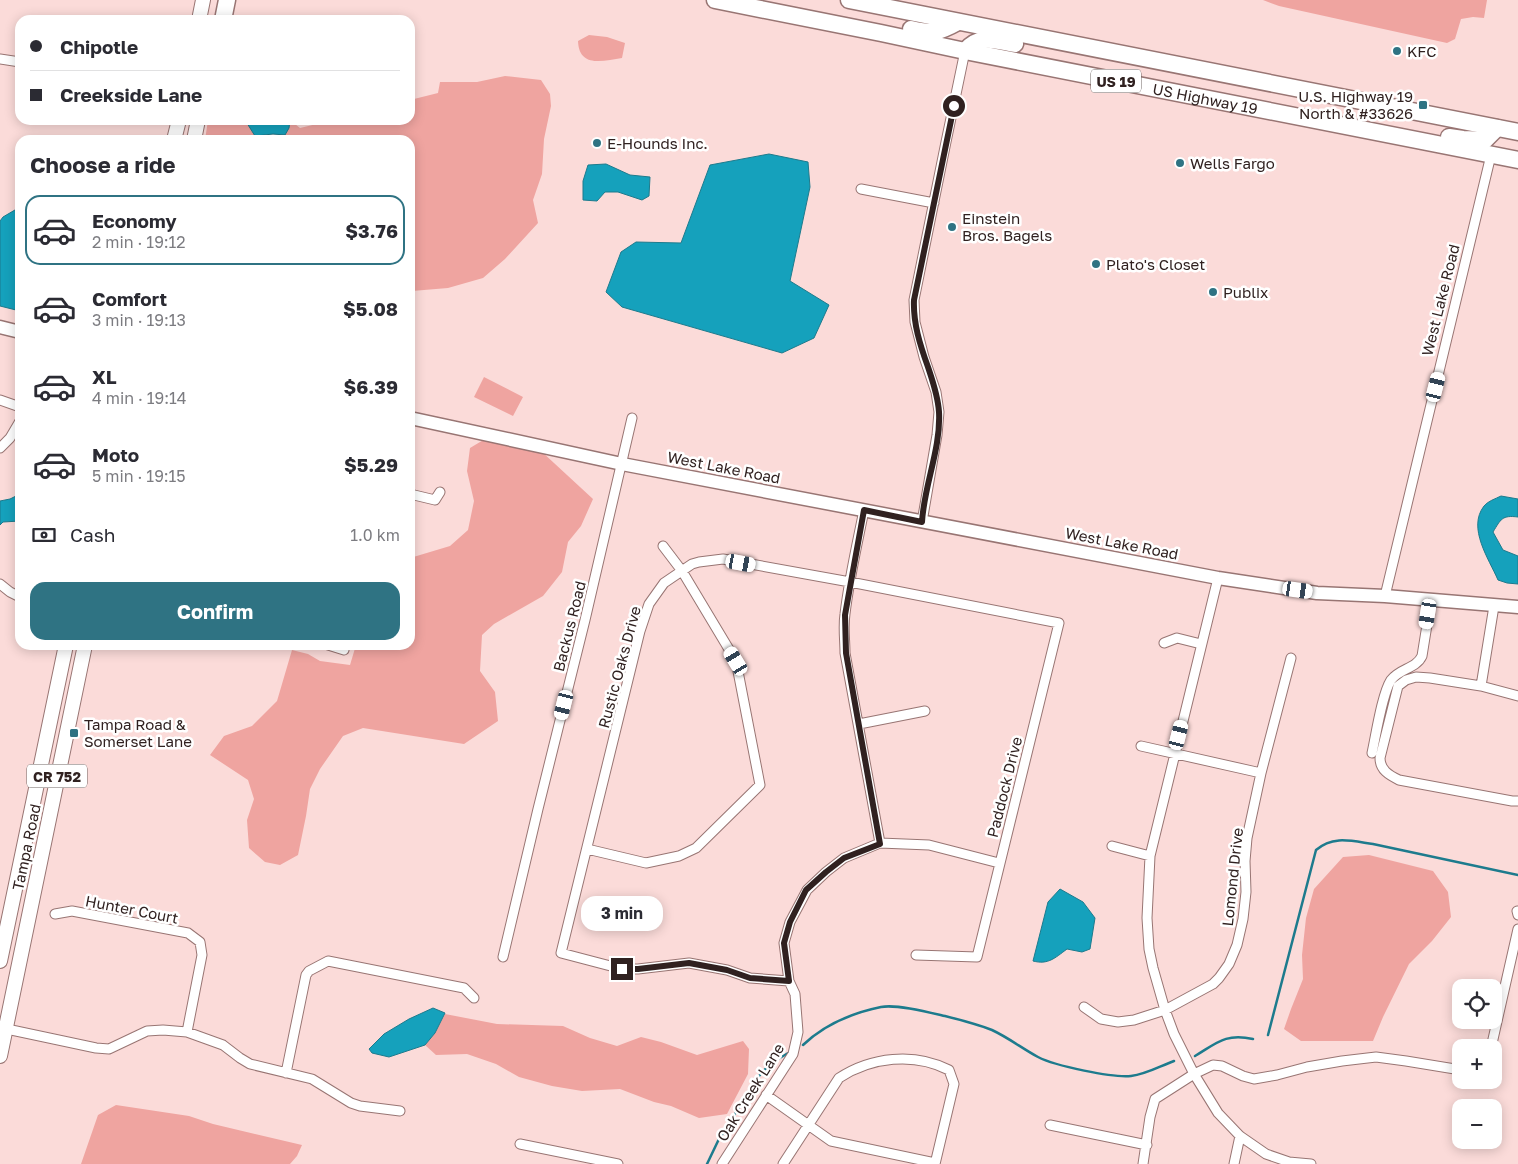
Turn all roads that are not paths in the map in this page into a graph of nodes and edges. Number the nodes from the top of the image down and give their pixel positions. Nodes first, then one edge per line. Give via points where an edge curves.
1 (203, 0) edge
2 (220, 0) edge
3 (227, 0) edge
4 (715, 0) edge
5 (849, 0) edge
6 (200, 15) edge
7 (218, 15) edge
8 (223, 15) edge
9 (958, 22) junction
10 (881, 33) junction
11 (966, 51) junction
12 (1121, 54) junction
13 (0, 59) edge
14 (15, 61) edge
15 (1316, 121) junction
16 (1496, 128) junction
17 (1518, 132) edge
18 (1491, 155) junction
19 (1518, 160) edge
20 (861, 189) dead end
21 (934, 203) junction
22 (0, 327) edge
23 (15, 331) edge
24 (0, 400) edge
25 (15, 405) edge
26 (632, 418) dead end
27 (415, 419) edge
28 (15, 430) edge
29 (0, 448) edge
30 (622, 464) junction
31 (440, 492) dead end
32 (415, 495) edge
33 (864, 510) junction
34 (922, 522) junction
35 (663, 546) dead end
36 (682, 571) junction
37 (1218, 578) junction
38 (850, 582) junction
39 (0, 584) edge
40 (15, 594) edge
41 (1386, 596) junction
42 (1431, 600) junction
43 (1494, 606) junction
44 (1518, 607) edge
45 (1059, 623) joint
46 (1164, 643) dead end
47 (1202, 644) junction
48 (65, 650) edge
49 (83, 650) edge
50 (1292, 658) dead end
51 (1481, 686) junction
52 (1518, 696) edge
53 (926, 711) dead end
54 (859, 724) junction
55 (1141, 746) dead end
56 (1372, 753) dead end
57 (1174, 754) junction
58 (1261, 773) junction
59 (1518, 801) edge
60 (880, 844) junction
61 (1112, 846) dead end
62 (587, 849) junction
63 (1150, 856) junction
64 (999, 863) junction
65 (20, 865) junction
66 (38, 870) junction
67 (55, 914) dead end
68 (1518, 929) edge
69 (916, 955) dead end
70 (504, 957) dead end
71 (0, 961) edge
72 (789, 981) junction
73 (474, 998) dead end
74 (1084, 1007) dead end
75 (1165, 1010) junction
76 (3, 1029) edge
77 (187, 1032) junction
78 (1492, 1039) edge
79 (0, 1056) edge
80 (1452, 1069) edge
81 (286, 1073) junction
82 (1194, 1074) junction
83 (766, 1095) junction
84 (400, 1111) dead end
85 (809, 1124) junction
86 (1050, 1125) dead end
87 (1240, 1136) junction
88 (520, 1144) dead end
89 (1147, 1145) junction
90 (618, 1164) edge
91 (722, 1164) edge
92 (783, 1164) edge
93 (935, 1164) edge
94 (1143, 1164) edge
95 (1234, 1164) edge
96 (1311, 1164) edge

1 - 6 main road
2 - 7 main road
3 - 8 highway
4 - 10 highway, US Highway 19 / US 19
5 - 9 highway, US Highway 19 / US 19
9 - 10 highway via 937,32 890,26
9 - 12 highway, US Highway 19 / US 19
10 - 11 highway, US Highway 19 / US 19
11 - 12 highway via 979,40 995,40 1064,54
11 - 15 highway, US Highway 19 / US 19
11 - 21 street
12 - 16 highway, US Highway 19 / US 19
13 - 14 street
15 - 16 highway via 1360,119 1463,139 1485,140
15 - 18 highway, US Highway 19 / US 19
16 - 17 highway, US Highway 19 / US 19
18 - 19 highway, US Highway 19 / US 19
18 - 41 street, West Lake Road
20 - 21 street
21 - 34 street via 914,300 915,322 939,412
22 - 23 street
24 - 25 street
26 - 30 street, Backus Road
27 - 30 street, West Lake Road
28 - 29 street
30 - 33 street, West Lake Road
30 - 70 street, Backus Road
31 - 32 street via 435,500
33 - 34 street, West Lake Road
33 - 38 street
34 - 37 street, West Lake Road
35 - 36 street
36 - 38 street, Rustic Oaks Drive via 699,562 723,560
36 - 62 street, Rustic Oaks Drive via 664,583 649,604
36 - 62 street via 736,661 760,785 696,848 679,856 646,863
37 - 41 street, West Lake Road via 1317,593
37 - 47 street
38 - 45 street, Rustic Oaks Drive
38 - 54 street via 845,615 846,653
39 - 40 street
41 - 42 street
42 - 43 street
42 - 56 street via 1422,656 1415,665 1397,674 1388,685
43 - 44 street
43 - 51 street
45 - 64 street, Paddock Drive
46 - 47 street via 1177,638
47 - 57 street
48 - 65 main road, Tampa Road / CR 752
49 - 66 main road, Tampa Road / CR 752
50 - 58 street, Lomond Drive
51 - 52 street
51 - 59 street via 1416,677 1398,686 1380,763 1388,774 1399,780
53 - 54 street
54 - 60 street
55 - 57 street
57 - 58 street
57 - 63 street
58 - 75 street, Lomond Drive via 1247,838 1246,892 1237,945 1217,980
60 - 64 street, Oak Creek Lane via 929,845
60 - 72 street, Oak Creek Lane via 844,858 806,890 790,922 784,943
61 - 63 street
62 - 72 street, Rustic Oaks Drive via 561,953 622,969 689,963 750,978
63 - 75 street via 1149,949
64 - 69 street, Paddock Drive via 977,958
65 - 66 street
65 - 71 main road, Tampa Road / CR 752
66 - 76 main road, Tampa Road / CR 752
67 - 77 street, Hunter Court via 72,911 188,933 200,942 202,956
68 - 78 street
72 - 83 street, Oak Creek Lane via 795,994 798,1032 793,1054
73 - 81 street via 464,988 328,961 306,975
74 - 75 street, Lomond Drive via 1101,1019 1118,1022
75 - 82 street
76 - 77 street via 109,1049 147,1031
76 - 79 main road, Tampa Road / CR 752
77 - 81 street via 223,1045 250,1064
80 - 82 street via 1376,1057 1307,1067 1258,1079 1217,1065
81 - 84 street via 312,1079 360,1106
82 - 87 street via 1218,1113
82 - 89 street via 1155,1099
83 - 85 street
83 - 91 street, Oak Creek Lane
85 - 92 street
85 - 93 street via 831,1141
85 - 93 street via 839,1078 852,1069 889,1059 907,1058 940,1065 950,1070 954,1084
86 - 89 street
87 - 95 street
87 - 96 street via 1266,1154 1289,1162
88 - 90 street
89 - 94 street

